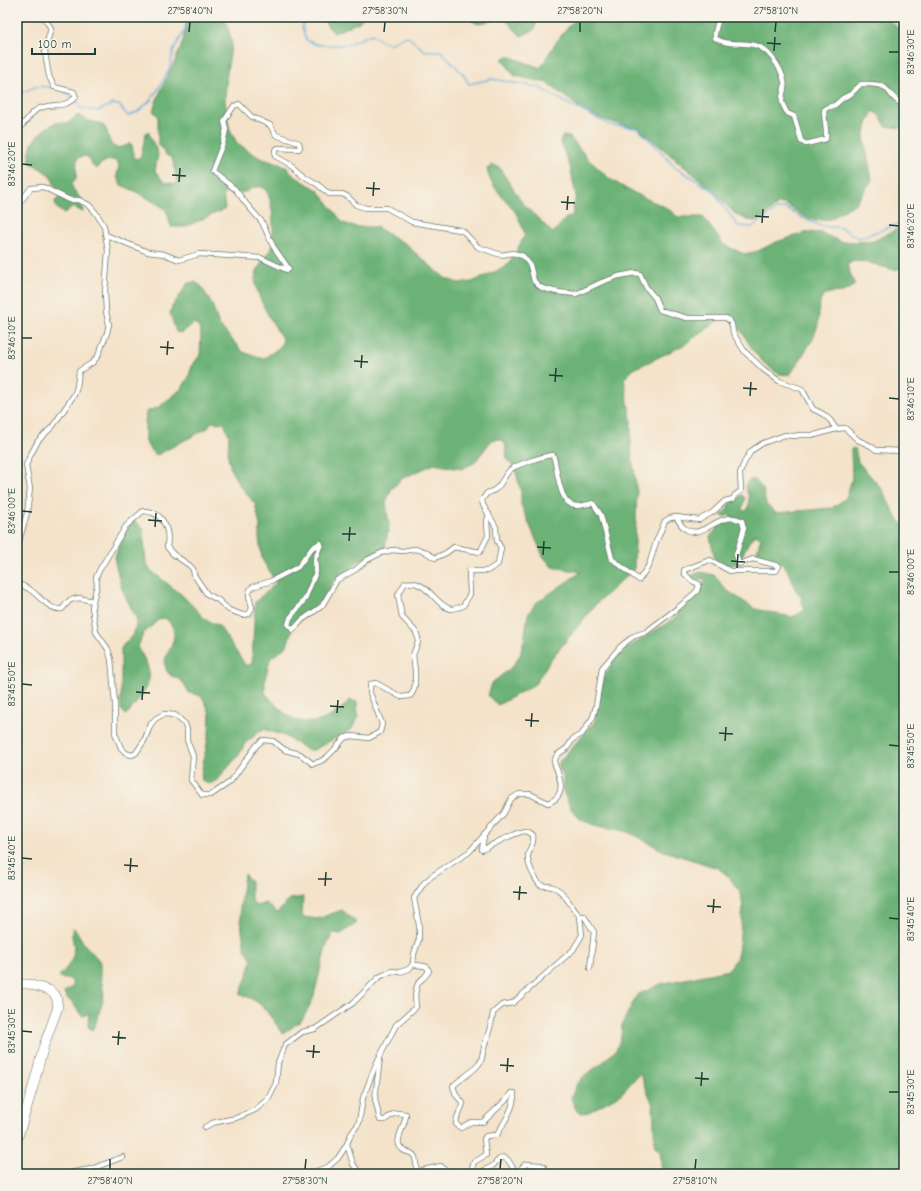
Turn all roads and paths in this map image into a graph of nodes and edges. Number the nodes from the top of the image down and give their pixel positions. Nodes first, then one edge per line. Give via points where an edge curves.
1 (43, 17) edge
2 (719, 17) edge
3 (904, 104) edge
4 (17, 129) edge
5 (17, 206) edge
6 (106, 235) junction
7 (836, 429) junction
8 (904, 451) edge
9 (489, 514) junction
10 (676, 517) junction
11 (17, 549) edge
12 (17, 584) edge
13 (17, 599) edge
14 (93, 601) junction
15 (17, 621) edge
16 (484, 835) junction
17 (580, 916) junction
18 (413, 964) junction
19 (590, 968) dead end
20 (17, 984) edge
21 (380, 1057) junction
22 (206, 1127) dead end
23 (17, 1140) edge
24 (347, 1144) junction
25 (123, 1157) dead end
26 (326, 1168) junction
27 (17, 1173) edge
28 (46, 1174) edge
29 (63, 1174) edge
30 (306, 1174) edge
31 (321, 1174) edge
32 (360, 1174) edge
33 (448, 1174) edge
34 (470, 1174) edge
35 (479, 1174) edge
36 (544, 1174) edge

1 - 4 street via 51,28 45,50 49,76 54,87 74,92 76,97 68,104 40,108
2 - 3 street via 715,38 730,44 760,46 772,57 785,82 782,102 787,113 794,116 801,141 806,144 826,139 824,110 835,105 861,84 885,88 891,96
5 - 6 street via 32,188 43,187 70,200 79,200 89,205 104,226
6 - 7 street via 148,252 164,254 179,260 199,254 261,258 289,269 273,246 262,222 235,189 212,171 223,143 226,129 224,121 238,104 252,117 270,124 276,135 299,143 299,149 278,148 275,156 329,194 348,196 356,205 366,208 387,208 412,222 460,230 478,247 501,254 513,253 523,256 530,265 534,281 542,288 576,294 602,282 635,272 640,274 660,310 687,318 726,318 732,325 733,333 750,356 771,377 802,389 813,409 830,420
6 - 11 street via 108,251 105,292 109,324 107,333 98,356 79,371 74,395 53,426 38,441 26,465 30,489 27,513
7 - 8 street via 845,428 858,440 876,450
7 - 10 street via 815,435 785,435 763,442 751,451 744,463 740,473 741,491 732,499 699,520
9 - 10 street via 482,500 487,493 503,482 512,468 546,455 553,455 562,494 569,504 577,506 593,503 601,515 612,559 639,580 649,565 663,525 670,518
9 - 14 street via 488,536 480,552 454,548 435,558 424,551 414,549 381,553 337,580 322,606 293,630 288,625 290,618 305,599 316,572 315,560 320,543 312,548 298,567 271,581 252,587 249,592 252,608 249,614 243,615 229,610 208,594 189,564 167,547 166,527 161,517 151,511 143,511 126,526 100,569 96,577
9 - 14 street via 494,521 501,548 498,564 487,571 469,571 470,594 464,606 451,609 442,605 425,588 412,582 405,583 399,590 402,617 416,632 418,638 413,656 415,685 410,696 401,697 376,683 370,684 370,693 382,724 380,732 369,738 344,738 327,757 313,764 300,754 285,750 273,741 263,740 230,782 211,795 202,795 191,780 193,756 186,740 187,730 185,724 175,715 164,714 155,719 136,753 128,754 121,748 116,733 111,660 108,648 96,632
10 - 16 street via 682,527 690,532 702,531 728,517 736,518 742,521 744,528 736,555 739,564 753,558 779,566 776,571 730,571 710,560 684,570 692,581 699,584 697,591 660,622 621,646 602,668 593,717 582,734 573,739 567,748 557,755 554,762 561,783 560,793 548,804 530,794 519,794 511,799 504,813
12 - 14 street via 29,589 58,610 70,600 79,598
13 - 15 street via 20,606
16 - 17 street via 482,850 523,831 534,835 528,856 534,878 540,885 554,887
16 - 18 street via 469,852 424,883 414,898 420,939
17 - 19 street via 584,916 594,932
17 - 34 street via 582,935 573,950 513,1003 502,1005 493,1013 480,1063 453,1086 463,1103 456,1117 456,1124 461,1128 471,1122 483,1122 514,1092 515,1098 511,1109 497,1135 486,1136 484,1139 486,1155 474,1162
18 - 21 street via 427,967 429,971 415,992 416,1007 396,1025
18 - 22 street via 409,969 392,971 379,977 353,1003 315,1029 302,1032 286,1045 278,1063 276,1083 268,1099 254,1110
20 - 23 highway via 28,984 48,990 56,996 58,1007 44,1045
21 - 24 street via 363,1098 359,1123
21 - 33 street via 375,1099 380,1120 385,1120 397,1112 406,1114 398,1144 413,1154 419,1171 442,1166
24 - 26 street via 338,1158
24 - 32 street via 353,1164
25 - 29 street via 91,1169
26 - 30 street
26 - 31 street
27 - 28 street
35 - 36 street via 504,1157 515,1171 525,1164 541,1165 544,1167

